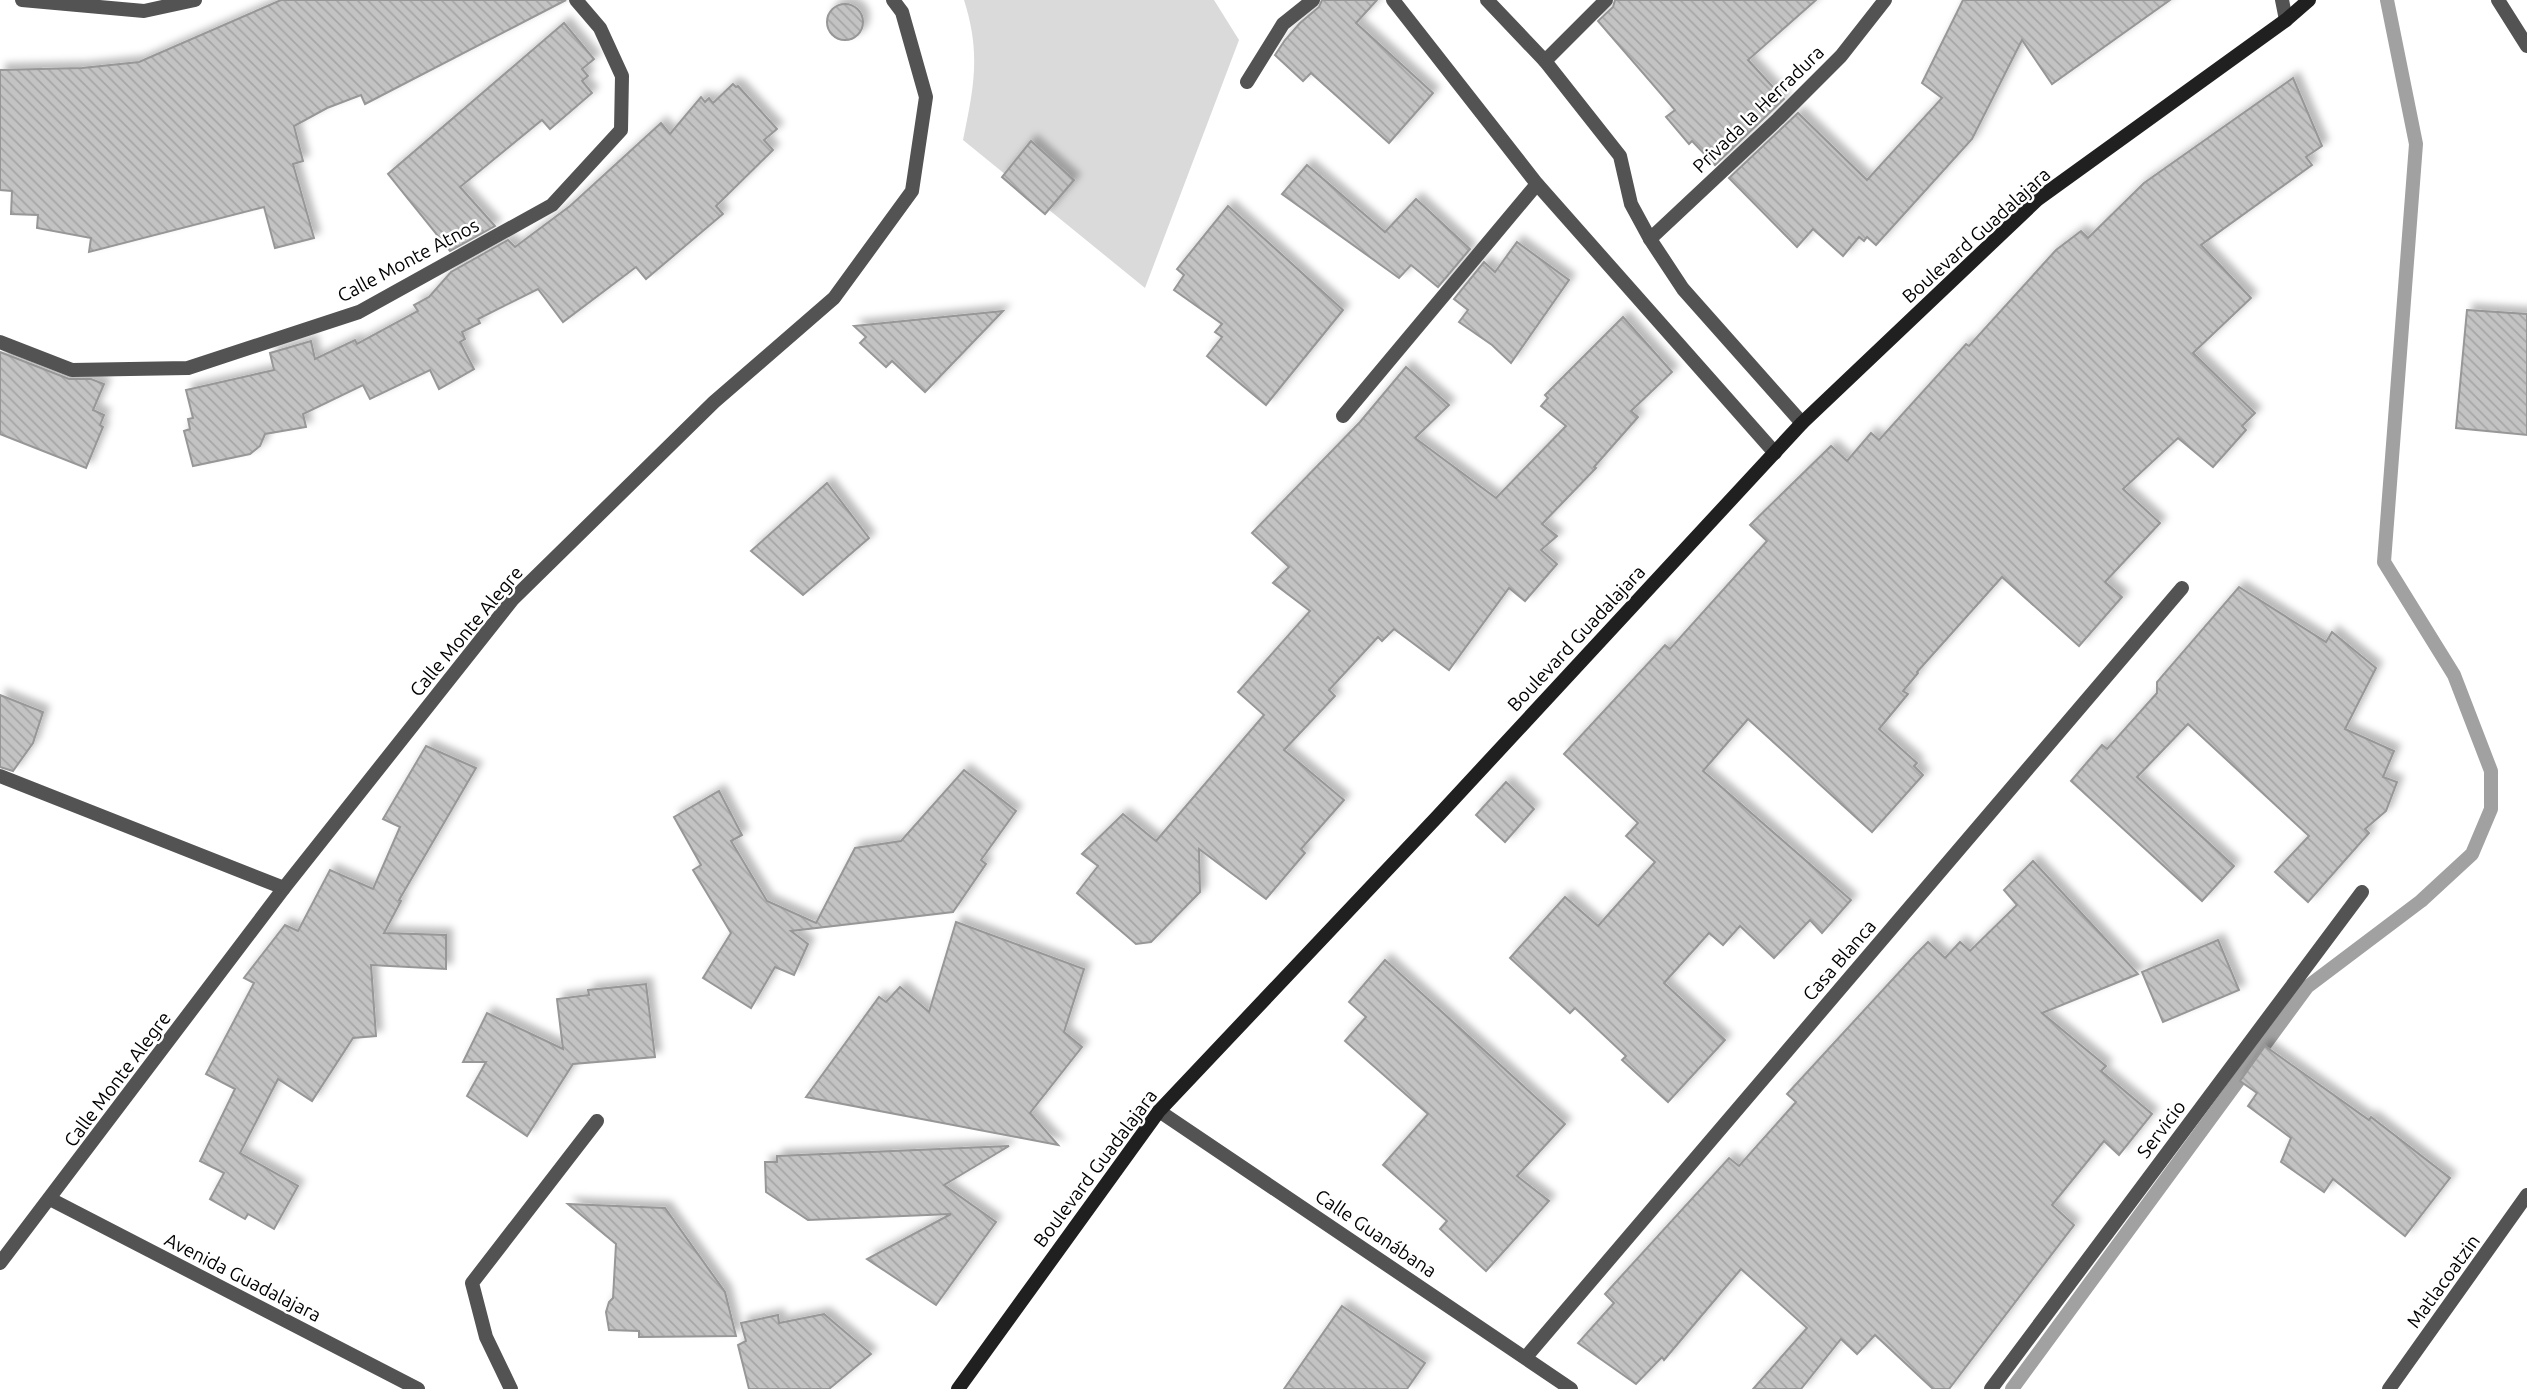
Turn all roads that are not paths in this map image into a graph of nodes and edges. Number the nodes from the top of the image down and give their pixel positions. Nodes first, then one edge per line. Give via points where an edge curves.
1 (22, 0) edge
2 (195, 0) edge
3 (576, 0) edge
4 (893, 0) edge
5 (1313, 0) edge
6 (1393, 0) edge
7 (1487, 0) edge
8 (1606, 0) edge
9 (1885, 0) edge
10 (2282, 0) edge
11 (2309, 0) edge
12 (2498, 0) edge
13 (143, 6) edge
14 (2286, 20) junction
15 (2527, 46) edge
16 (1545, 61) junction
17 (1247, 82) dead end
18 (1537, 184) junction
19 (1650, 239) junction
20 (0, 342) edge
21 (1343, 416) dead end
22 (1802, 423) junction
23 (1774, 453) junction
24 (2182, 589) dead end
25 (0, 776) edge
26 (284, 888) junction
27 (2362, 892) dead end
28 (1159, 1111) junction
29 (597, 1121) dead end
30 (2527, 1195) edge
31 (50, 1199) junction
32 (0, 1263) edge
33 (1526, 1357) junction
34 (418, 1389) edge
35 (511, 1389) edge
36 (958, 1389) edge
37 (1571, 1389) edge
38 (1991, 1389) edge
39 (2389, 1389) edge

1 - 13 street
2 - 13 street
3 - 20 street, Calle Monte Atnos via 600,28 622,76 621,130 552,205 359,312 188,368 72,370
4 - 26 street, Calle Monte Alegre via 902,12 926,97 912,191 834,298 714,402 513,599
5 - 17 street via 1283,24
6 - 18 street
7 - 16 street
8 - 16 street
9 - 19 street, Privada la Herradura via 1841,56
10 - 14 street
11 - 14 main road, Boulevard Guadalajara
12 - 15 street
14 - 22 main road, Boulevard Guadalajara via 2038,199
16 - 19 street via 1620,156 1631,204
18 - 21 street
18 - 23 street
19 - 22 street via 1683,289
22 - 23 main road, Boulevard Guadalajara
23 - 28 main road, Boulevard Guadalajara
24 - 33 street, Casa Blanca
25 - 26 street
26 - 31 street, Calle Monte Alegre
27 - 38 street, Servicio
28 - 33 street, Calle Guanábana
28 - 36 main road, Boulevard Guadalajara
29 - 35 street via 472,1283 486,1337
30 - 39 street, Matlacoatzin
31 - 32 street, Calle Monte Alegre
31 - 34 street, Avenida Guadalajara
33 - 37 street, Calle Guanábana

